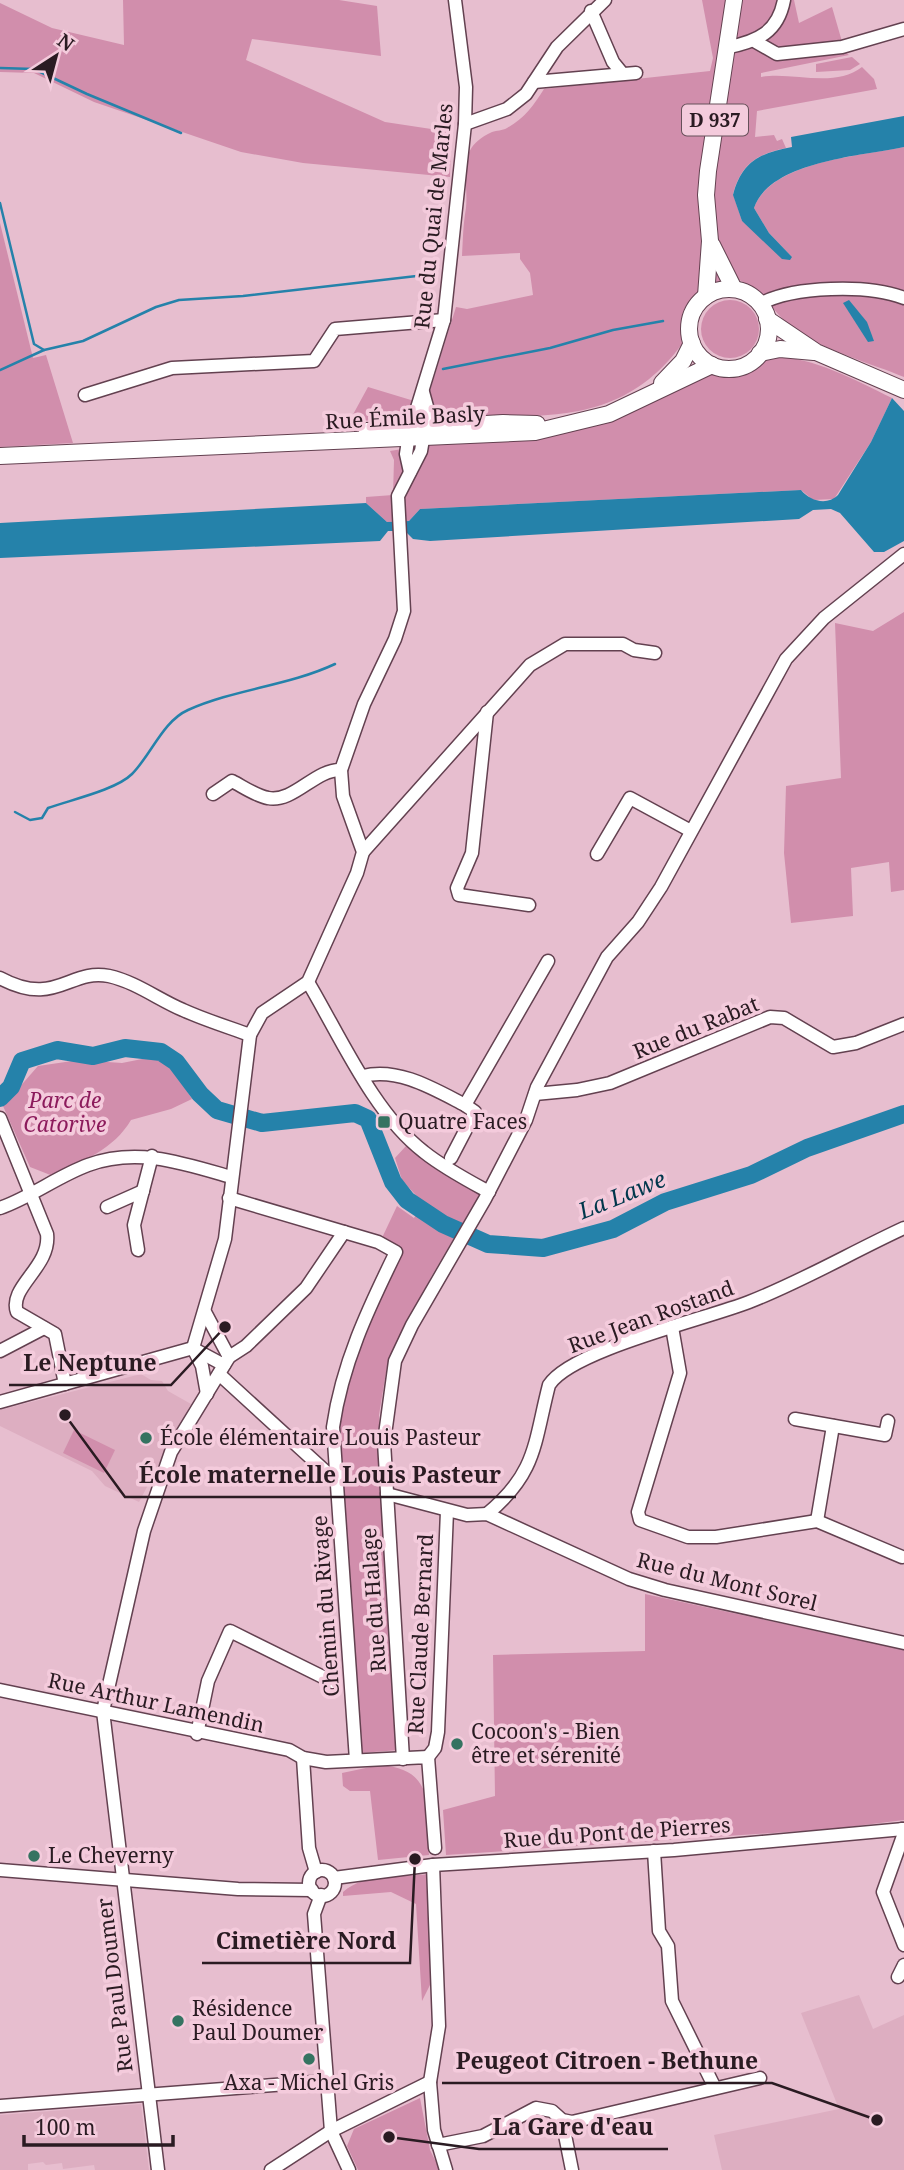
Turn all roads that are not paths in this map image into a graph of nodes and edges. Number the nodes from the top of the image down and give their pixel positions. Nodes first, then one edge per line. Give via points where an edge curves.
1 (455, 0) edge
2 (605, 0) edge
3 (734, 0) edge
4 (784, 0) edge
5 (591, 11) junction
6 (904, 29) edge
7 (756, 42) junction
8 (729, 47) junction
9 (622, 73) junction
10 (636, 73) dead end
11 (534, 82) junction
12 (464, 124) junction
13 (710, 240) junction
14 (734, 289) junction
15 (706, 296) junction
16 (904, 298) edge
17 (760, 304) junction
18 (767, 319) junction
19 (444, 320) junction
20 (692, 343) junction
21 (816, 352) junction
22 (760, 353) junction
23 (712, 365) junction
24 (904, 390) edge
25 (652, 392) junction
26 (85, 395) dead end
27 (581, 422) junction
28 (417, 433) junction
29 (229, 445) junction
30 (0, 456) edge
31 (904, 554) edge
32 (655, 653) dead end
33 (487, 711) junction
34 (341, 770) junction
35 (213, 794) dead end
36 (691, 831) junction
37 (363, 852) junction
38 (597, 854) dead end
39 (529, 905) dead end
40 (548, 961) dead end
41 (0, 978) edge
42 (308, 982) junction
43 (904, 1024) edge
44 (250, 1035) junction
45 (363, 1076) junction
46 (535, 1094) junction
47 (465, 1105) junction
48 (0, 1118) edge
49 (152, 1156) junction
50 (452, 1164) junction
51 (231, 1177) junction
52 (144, 1191) junction
53 (489, 1192) junction
54 (32, 1195) junction
55 (229, 1198) junction
56 (107, 1207) dead end
57 (0, 1208) edge
58 (904, 1228) edge
59 (344, 1232) junction
60 (138, 1250) dead end
61 (205, 1312) junction
62 (672, 1327) junction
63 (44, 1328) junction
64 (193, 1348) junction
65 (0, 1352) edge
66 (224, 1365) junction
67 (65, 1384) junction
68 (206, 1394) junction
69 (0, 1402) edge
70 (795, 1419) dead end
71 (888, 1421) dead end
72 (833, 1426) junction
73 (336, 1481) junction
74 (387, 1494) junction
75 (447, 1511) junction
76 (487, 1514) junction
77 (817, 1521) junction
78 (902, 1557) edge
79 (904, 1643) edge
80 (333, 1682) dead end
81 (0, 1690) edge
82 (103, 1711) junction
83 (197, 1734) junction
84 (428, 1757) junction
85 (303, 1758) junction
86 (399, 1759) junction
87 (359, 1761) junction
88 (903, 1829) edge
89 (435, 1847) dead end
90 (654, 1851) junction
91 (433, 1865) junction
92 (0, 1870) edge
93 (316, 1872) junction
94 (334, 1878) junction
95 (122, 1880) junction
96 (317, 1893) junction
97 (904, 1945) edge
98 (760, 2078) dead end
99 (327, 2081) junction
100 (430, 2082) junction
101 (715, 2088) junction
102 (148, 2094) junction
103 (0, 2106) edge
104 (562, 2120) junction
105 (331, 2131) junction
106 (438, 2145) junction
107 (158, 2170) edge
108 (271, 2170) edge
109 (349, 2170) edge
110 (446, 2170) edge
111 (572, 2170) edge

1 - 12 street, Rue du Quai de Marles via 466,94
2 - 5 street
3 - 8 main road, D 937
4 - 7 street via 768,35
5 - 9 street
5 - 11 street via 557,47
6 - 7 street via 842,47 777,54
7 - 8 street
8 - 13 main road, D 937 via 708,171
9 - 10 street
9 - 11 street
11 - 12 street via 507,109
12 - 19 street, Rue du Quai de Marles
13 - 14 main road, D 937
13 - 15 main road, D 937
14 - 15 main road
14 - 17 main road
15 - 20 main road via 690,322
16 - 17 street via 851,287 789,293
17 - 18 main road
18 - 21 main road
18 - 22 main road via 769,331
19 - 26 street via 335,329 314,361 172,368
19 - 28 street, Rue du Quai de Marles via 423,392 428,410
20 - 23 main road
20 - 25 main road via 675,371
21 - 22 main road via 780,349
21 - 24 main road
22 - 23 main road via 733,368
23 - 25 main road, Rue Émile Basly
25 - 27 main road, Rue Émile Basly
27 - 28 main road, Rue Émile Basly via 503,423
27 - 28 main road, Rue Émile Basly via 536,432
28 - 29 main road, Rue Émile Basly via 269,438
28 - 29 main road, Rue Émile Basly via 374,441
28 - 34 street, Rue du Quai de Marles via 406,454 410,472 398,496 404,611
29 - 30 main road, Rue Émile Basly
31 - 36 street, Rue du Halage via 824,618 797,646
32 - 33 street via 623,644 565,644 530,665
33 - 37 street
33 - 39 street via 472,853 457,888 460,895
34 - 35 street via 332,770 283,797 268,799 232,781
34 - 37 street via 343,796
36 - 38 street via 630,798
36 - 46 street, Rue du Halage via 638,922 607,957
37 - 42 street
40 - 47 street
41 - 44 street via 31,990 52,990 94,976 109,976
42 - 44 street via 262,1013
42 - 45 street
43 - 46 street, Rue du Rabat via 833,1047 784,1018 770,1017 610,1083
44 - 51 street
45 - 47 street via 377,1072 425,1084
45 - 50 street via 401,1131 423,1152
46 - 53 street, Rue du Halage
47 - 50 street via 475,1112
48 - 54 street
49 - 51 street
49 - 52 street
49 - 54 street via 133,1155 87,1165
50 - 53 street
51 - 55 street
52 - 56 street
52 - 60 street via 134,1225
53 - 74 street, Rue du Halage via 394,1361 385,1419
54 - 57 street
54 - 63 street via 49,1247 15,1305 17,1312
55 - 59 street
55 - 61 street via 225,1239
58 - 62 street, Rue Jean Rostand via 747,1303
59 - 66 street, Rue Paul Doumer via 306,1288
59 - 73 street, Chemin du Rivage via 396,1252 360,1323 337,1399 333,1427
61 - 64 street
61 - 66 street
62 - 76 street, Rue Jean Rostand via 582,1359 555,1376 531,1461 514,1488
62 - 77 street via 680,1373 638,1512 640,1520 688,1536 716,1538
63 - 65 street
63 - 67 street via 55,1334
64 - 66 street
64 - 67 street
64 - 68 street via 202,1366
66 - 68 street, Rue Paul Doumer
66 - 73 street
67 - 69 street
68 - 82 street, Rue Paul Doumer via 171,1452 157,1486
70 - 72 street
71 - 72 street via 885,1435
72 - 77 street
73 - 87 street, Chemin du Rivage
74 - 75 street, Rue du Mont Sorel
74 - 86 street, Rue du Halage
75 - 76 street, Rue du Mont Sorel
75 - 84 street, Rue Claude Bernard via 438,1732
76 - 79 street, Rue du Mont Sorel via 629,1579
77 - 78 street
80 - 83 street via 230,1631 208,1681
81 - 82 street, Rue Arthur Lamendin
82 - 83 street, Rue Arthur Lamendin
82 - 95 street, Rue Paul Doumer
83 - 85 street, Rue Arthur Lamendin via 289,1751
84 - 86 street, Rue Arthur Lamendin
84 - 89 street
85 - 87 street, Rue Arthur Lamendin
85 - 93 street via 309,1848
86 - 87 street, Rue Arthur Lamendin
88 - 90 street, Rue du Pont de Pierres
88 - 97 street via 883,1892
90 - 91 street, Rue du Pont de Pierres
90 - 101 street via 659,1931 668,1946 672,2001
91 - 94 street, Rue du Pont de Pierres
91 - 100 street via 439,2026
92 - 95 street
93 - 94 street via 328,1872
93 - 96 street via 310,1882
94 - 96 street via 334,1889
95 - 96 street
95 - 102 street, Rue Paul Doumer
96 - 99 street via 313,1914
98 - 101 street
99 - 102 street
99 - 105 street
100 - 105 street
100 - 106 street
101 - 104 street via 592,2119
102 - 103 street
102 - 107 street, Rue Paul Doumer
104 - 106 street via 552,2111 536,2108 482,2136
104 - 111 street
105 - 108 street
105 - 109 street
106 - 110 street

